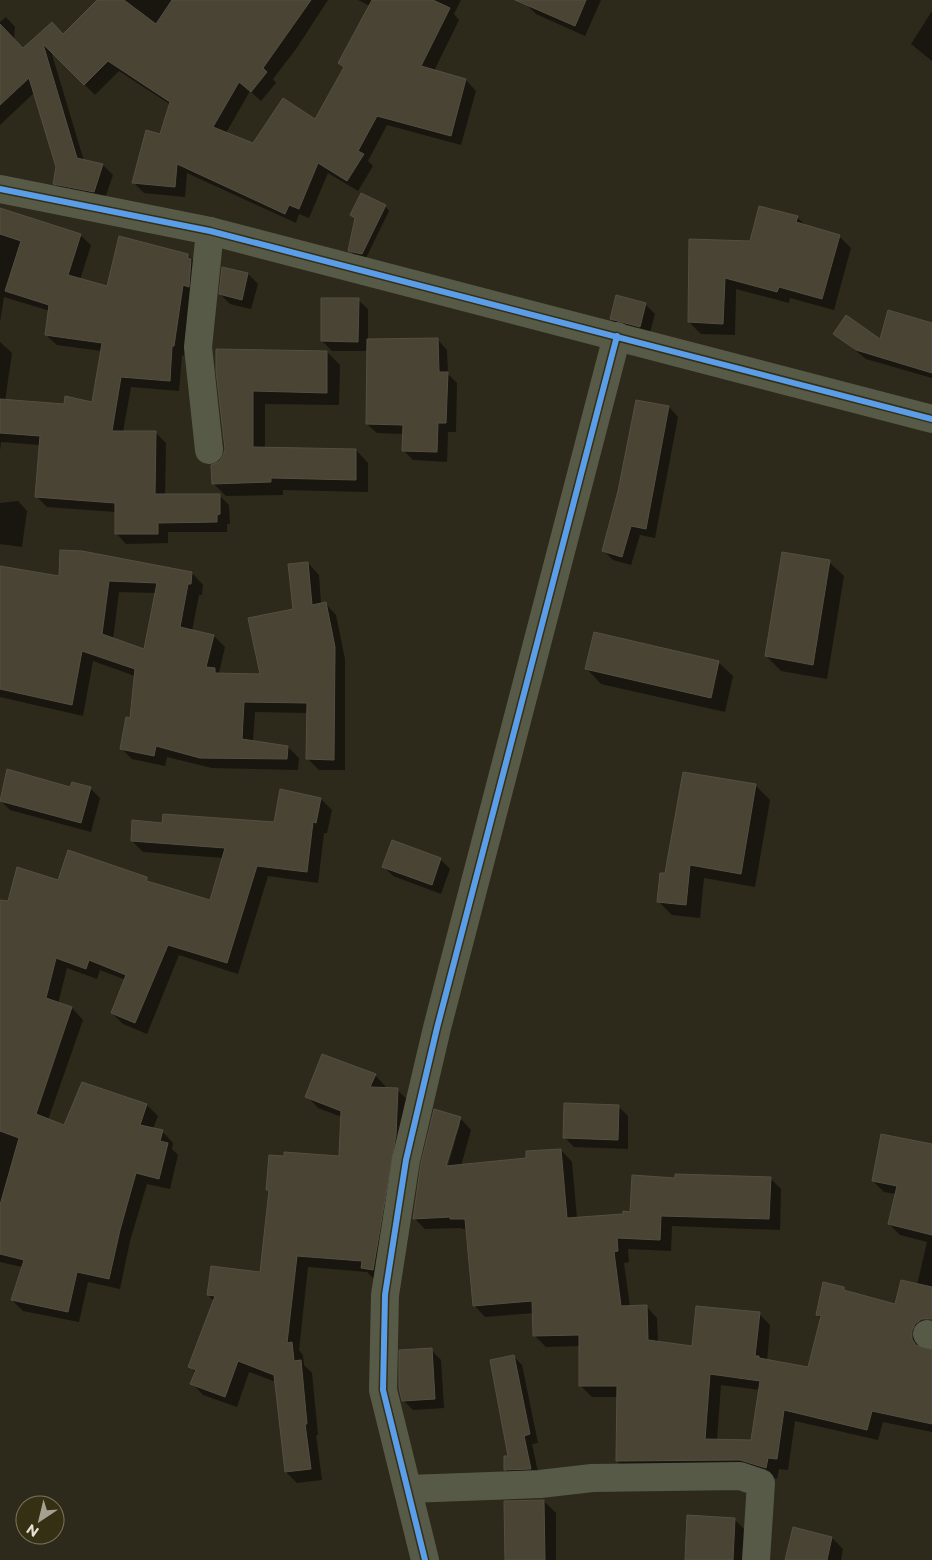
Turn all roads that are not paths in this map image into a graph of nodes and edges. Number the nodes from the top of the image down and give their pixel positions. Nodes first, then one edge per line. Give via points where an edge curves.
1 (0, 189) edge
2 (210, 231) junction
3 (617, 336) junction
4 (932, 419) edge
5 (209, 450) dead end
6 (408, 1488) junction
7 (425, 1560) edge
8 (756, 1560) edge

1 - 2 street
2 - 3 street
2 - 5 street via 198,347
3 - 4 street
3 - 6 street via 437,1028 406,1160 385,1294 383,1390
6 - 7 street
6 - 8 street via 540,1484 592,1478 740,1476 761,1483

